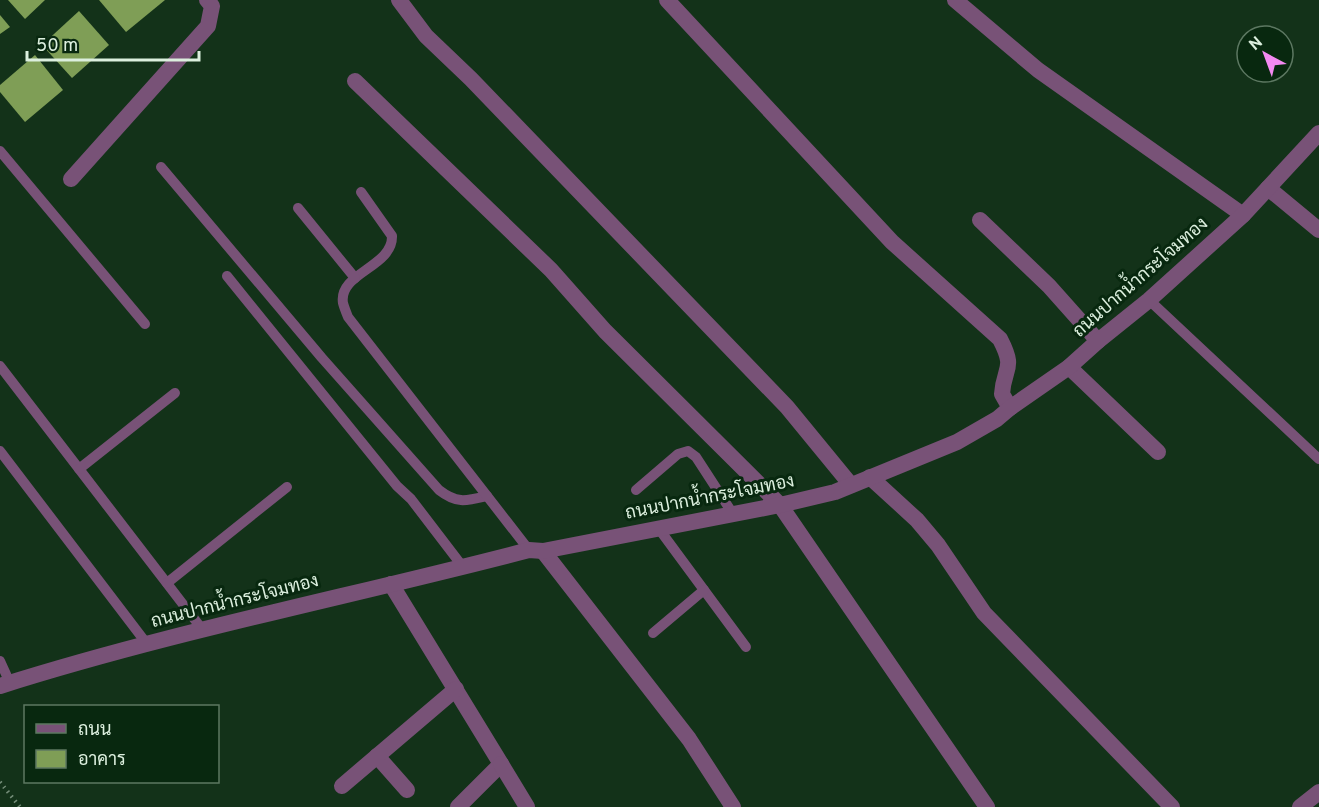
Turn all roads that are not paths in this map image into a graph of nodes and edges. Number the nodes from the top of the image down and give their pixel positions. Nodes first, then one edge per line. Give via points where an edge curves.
1 (207, 0) edge
2 (399, 0) edge
3 (667, 0) edge
4 (955, 0) edge
5 (355, 81) dead end
6 (1317, 138) edge
7 (0, 151) edge
8 (161, 167) dead end
9 (71, 178) dead end
10 (1268, 188) junction
11 (361, 192) dead end
12 (298, 208) dead end
13 (1243, 215) junction
14 (980, 220) dead end
15 (1319, 230) edge
16 (227, 276) dead end
17 (355, 278) junction
18 (1149, 300) junction
19 (145, 324) dead end
20 (1098, 341) junction
21 (0, 366) edge
22 (1069, 368) junction
23 (175, 393) dead end
24 (1010, 408) junction
25 (0, 451) edge
26 (1158, 452) dead end
27 (1319, 459) edge
28 (79, 469) junction
29 (870, 477) junction
30 (851, 485) junction
31 (288, 487) dead end
32 (636, 490) dead end
33 (487, 496) junction
34 (780, 505) junction
35 (733, 514) junction
36 (659, 529) junction
37 (536, 550) junction
38 (462, 567) junction
39 (166, 583) junction
40 (391, 584) junction
41 (704, 590) junction
42 (202, 629) junction
43 (653, 633) dead end
44 (147, 644) junction
45 (746, 647) dead end
46 (0, 661) edge
47 (5, 684) edge
48 (456, 689) junction
49 (377, 756) junction
50 (501, 764) junction
51 (342, 786) dead end
52 (407, 790) dead end
53 (1319, 792) edge
54 (458, 807) edge
55 (527, 807) edge
56 (733, 807) edge
57 (987, 807) edge
58 (1172, 807) edge
59 (1300, 807) edge

1 - 9 street via 212,6 208,26
2 - 30 street via 426,36 471,78 787,408
3 - 24 street via 892,242 1000,339 1009,358 1002,394
4 - 13 street via 1038,70
5 - 34 street via 551,270 606,331
6 - 10 street, ถนนปากน้ำกระโจมทอง
7 - 19 lane
8 - 33 lane via 438,490 463,502
10 - 13 street, ถนนปากน้ำกระโจมทอง
10 - 15 street
11 - 17 lane via 392,236 392,243 387,254
12 - 17 lane
13 - 18 street, ถนนปากน้ำกระโจมทอง
14 - 20 street via 1049,286
16 - 38 lane via 411,499
17 - 33 lane via 344,291 342,302 348,317
18 - 20 street, ถนนปากน้ำกระโจมทอง
18 - 27 lane
20 - 22 street, ถนนปากน้ำกระโจมทอง
21 - 28 lane
22 - 24 street, ถนนปากน้ำกระโจมทอง
22 - 26 street
23 - 28 lane
24 - 29 street, ถนนปากน้ำกระโจมทอง via 957,442
25 - 44 lane
28 - 39 lane
29 - 30 street, ถนนปากน้ำกระโจมทอง
29 - 58 street via 931,536 984,614
30 - 34 street, ถนนปากน้ำกระโจมทอง
31 - 39 lane
32 - 35 lane via 678,454 688,452 696,457
33 - 37 lane
34 - 35 street, ถนนปากน้ำกระโจมทอง
34 - 57 street
35 - 36 street, ถนนปากน้ำกระโจมทอง
36 - 37 street, ถนนปากน้ำกระโจมทอง
36 - 41 lane
37 - 38 street, ถนนปากน้ำกระโจมทอง
37 - 56 street via 689,739
38 - 40 street, ถนนปากน้ำกระโจมทอง
39 - 42 lane
40 - 42 street, ถนนปากน้ำกระโจมทอง
40 - 48 street
41 - 43 lane
41 - 45 lane
42 - 44 street, ถนนปากน้ำกระโจมทอง
44 - 47 street, ถนนปากน้ำกระโจมทอง
46 - 47 lane
48 - 49 street
48 - 50 street
49 - 51 street
49 - 52 street
50 - 54 street
50 - 55 street
53 - 59 street

